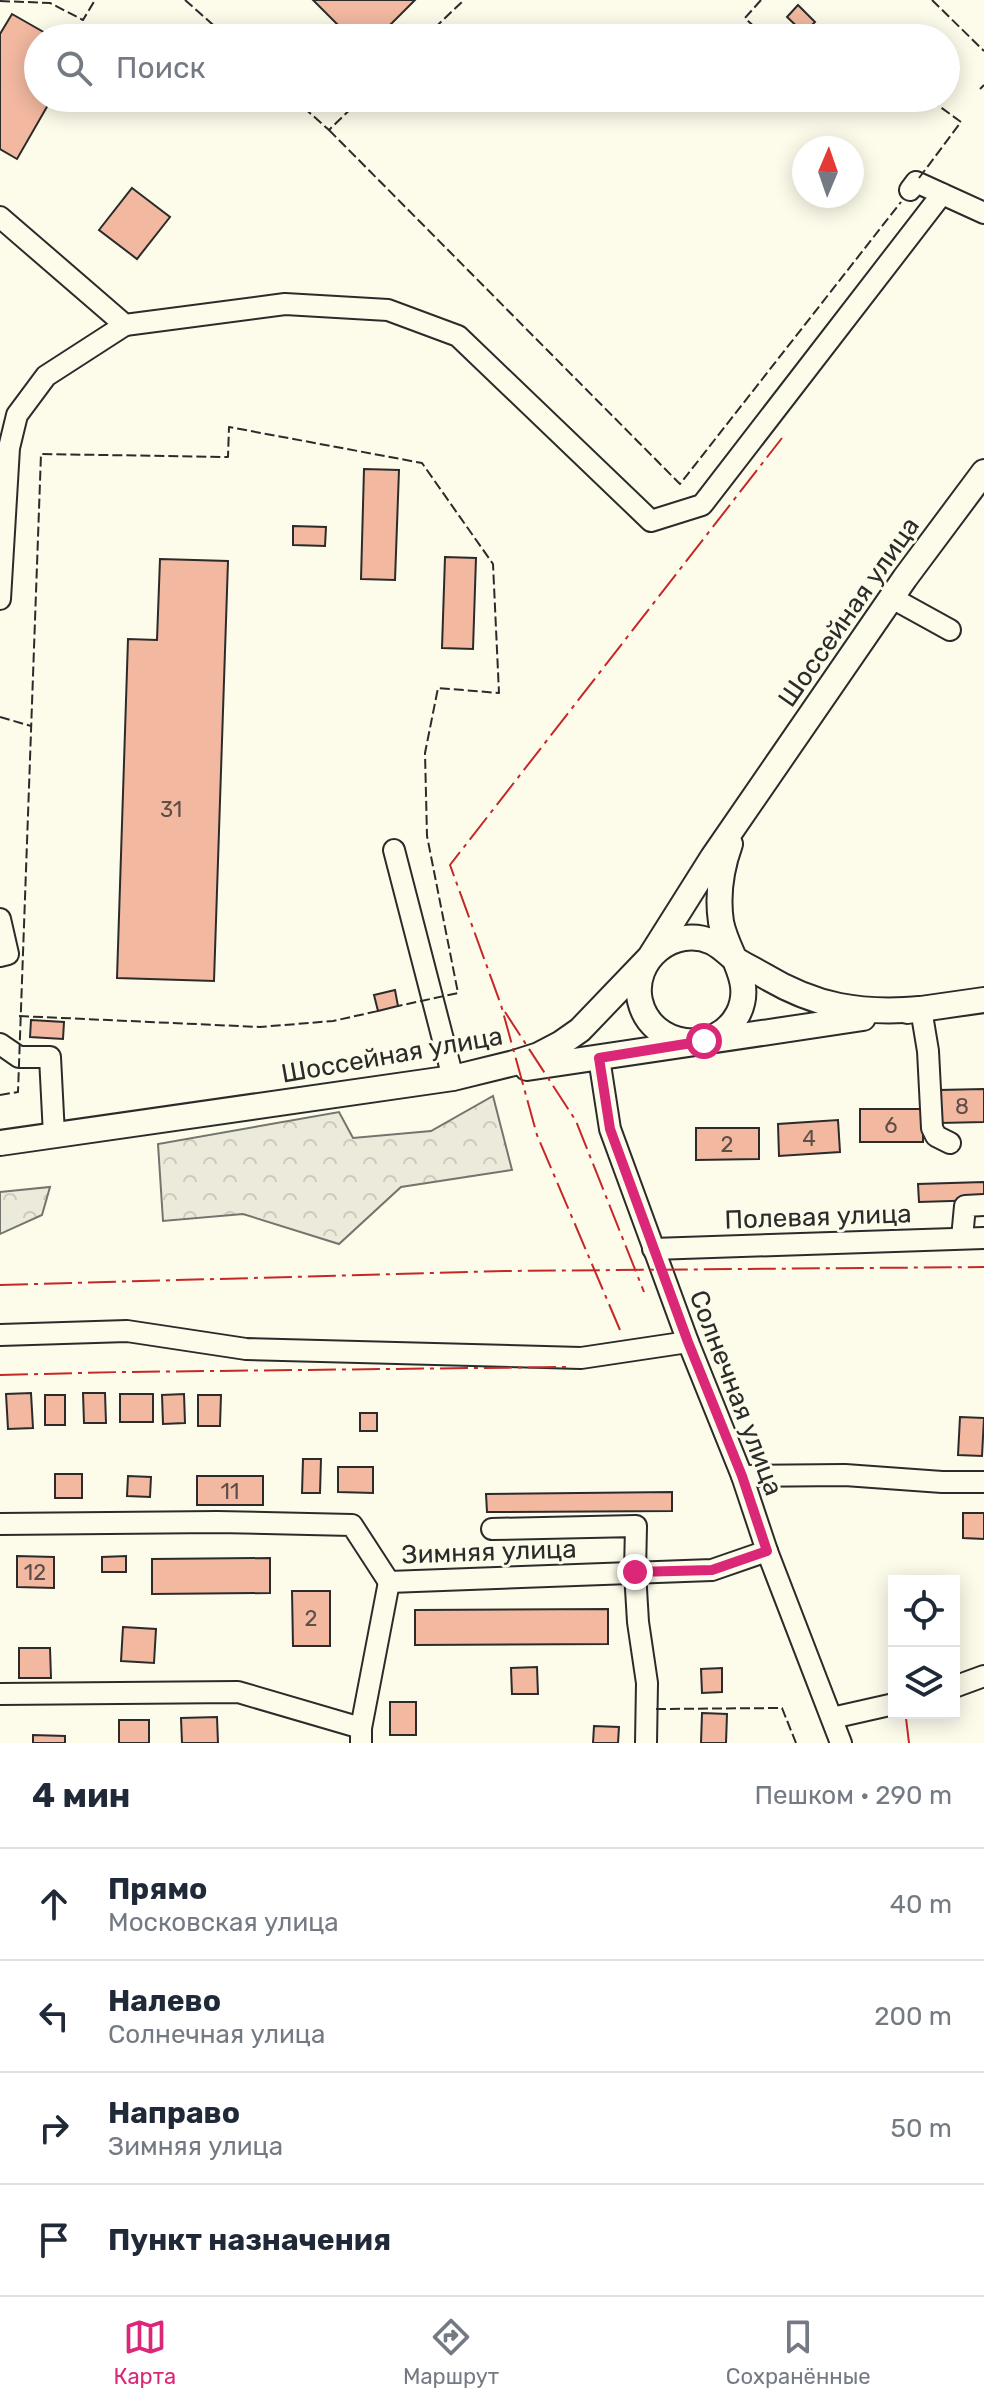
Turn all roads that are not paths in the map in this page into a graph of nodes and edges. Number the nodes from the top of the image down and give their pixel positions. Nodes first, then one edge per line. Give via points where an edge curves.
1 (910, 190) dead end
2 (942, 194) junction
3 (984, 213) edge
4 (0, 217) edge
5 (125, 325) junction
6 (984, 472) edge
7 (892, 598) junction
8 (0, 599) edge
9 (950, 630) dead end
10 (735, 826) junction
11 (394, 850) dead end
12 (0, 919) edge
13 (0, 956) edge
14 (650, 957) junction
15 (733, 957) junction
16 (984, 1000) edge
17 (921, 1009) junction
18 (698, 1042) junction
19 (0, 1044) edge
20 (599, 1058) junction
21 (453, 1078) junction
22 (54, 1135) junction
23 (0, 1143) edge
24 (950, 1143) dead end
25 (984, 1205) edge
26 (962, 1238) junction
27 (984, 1238) edge
28 (653, 1249) junction
29 (0, 1335) edge
30 (688, 1342) junction
31 (742, 1476) junction
32 (984, 1482) edge
33 (0, 1524) edge
34 (492, 1529) dead end
35 (767, 1551) junction
36 (635, 1572) junction
37 (389, 1582) junction
38 (984, 1676) edge
39 (960, 1685) edge
40 (0, 1694) edge
41 (888, 1705) edge
42 (832, 1718) junction
43 (361, 1736) edge
44 (646, 1743) edge
45 (841, 1743) edge

1 - 2 street via 916,182
2 - 3 street
2 - 5 street via 702,505 651,521 458,336 402,315 285,304
4 - 5 street
5 - 8 street via 46,376 17,415 9,448
6 - 7 main road, Шоссейная улица
7 - 9 street
7 - 10 main road, Шоссейная улица
10 - 14 main road, Шоссейная улица
10 - 15 main road, Шоссейная улица via 719,901
11 - 21 street
12 - 13 street via 8,954
14 - 15 main road via 670,942 694,937 719,945
14 - 18 main road via 639,983 649,1022 671,1038
14 - 21 main road, Шоссейная улица via 560,1044 514,1063
15 - 17 main road via 787,988 833,1006 886,1012
15 - 18 main road via 743,980 741,1006 728,1028
16 - 17 main road
17 - 18 main road
17 - 24 street via 932,1128
18 - 20 main road
19 - 22 street via 19,1057 50,1057
20 - 21 main road
20 - 28 street, Солнечная улица via 610,1129
21 - 22 main road, Шоссейная улица
22 - 23 main road, Шоссейная улица
25 - 26 street via 965,1206
26 - 27 street, Полевая улица
26 - 28 street, Полевая улица
28 - 30 street, Солнечная улица
29 - 30 street via 127,1331 246,1349 581,1358
30 - 31 street, Солнечная улица
31 - 32 street
31 - 35 street, Солнечная улица
33 - 37 street, Зимняя улица via 352,1525
34 - 36 street via 636,1526
35 - 36 street, Зимняя улица via 712,1570
35 - 42 street, Солнечная улица
36 - 37 street, Зимняя улица
36 - 44 street via 647,1683
37 - 43 street
38 - 39 street
40 - 43 street via 238,1692
41 - 42 street
42 - 45 street, Солнечная улица

